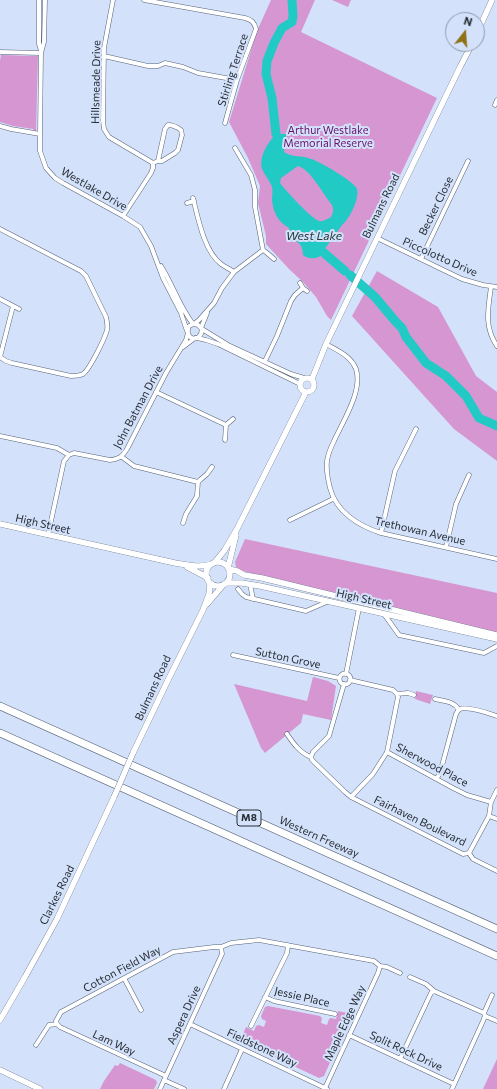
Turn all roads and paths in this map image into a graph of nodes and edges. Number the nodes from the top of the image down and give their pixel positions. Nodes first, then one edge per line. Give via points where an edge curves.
1 (39, 0) edge
2 (45, 0) edge
3 (113, 0) edge
4 (144, 0) edge
5 (492, 0) edge
6 (175, 2) edge
7 (485, 15) edge
8 (0, 52) edge
9 (468, 52) edge
10 (41, 53) junction
11 (104, 56) junction
12 (237, 80) junction
13 (225, 123) dead end
14 (0, 126) edge
15 (40, 134) junction
16 (235, 148) dead end
17 (158, 161) junction
18 (468, 161) dead end
19 (152, 163) junction
20 (188, 203) dead end
21 (123, 216) junction
22 (0, 229) edge
23 (377, 238) junction
24 (263, 250) junction
25 (274, 259) dead end
26 (421, 259) junction
27 (156, 260) junction
28 (234, 272) junction
29 (300, 283) dead end
30 (491, 287) junction
31 (497, 287) edge
32 (303, 288) junction
33 (307, 291) dead end
34 (0, 299) edge
35 (13, 306) junction
36 (208, 308) junction
37 (19, 309) dead end
38 (194, 324) junction
39 (202, 329) junction
40 (187, 332) junction
41 (196, 338) junction
42 (326, 344) junction
43 (497, 346) edge
44 (180, 350) junction
45 (0, 357) edge
46 (265, 361) junction
47 (304, 378) junction
48 (312, 379) junction
49 (300, 384) junction
50 (156, 392) junction
51 (306, 392) junction
52 (233, 419) dead end
53 (226, 425) junction
54 (416, 429) dead end
55 (0, 436) edge
56 (225, 440) dead end
57 (69, 455) junction
58 (122, 457) junction
59 (212, 467) dead end
60 (469, 475) dead end
61 (198, 482) junction
62 (333, 499) junction
63 (290, 520) dead end
64 (183, 523) dead end
65 (0, 524) edge
66 (237, 529) junction
67 (381, 533) junction
68 (48, 535) junction
69 (446, 547) junction
70 (497, 559) edge
71 (175, 563) junction
72 (213, 564) junction
73 (228, 568) junction
74 (208, 579) junction
75 (225, 583) junction
76 (250, 584) junction
77 (238, 589) dead end
78 (254, 599) junction
79 (329, 601) junction
80 (360, 608) junction
81 (203, 610) junction
82 (384, 614) junction
83 (497, 635) edge
84 (497, 640) edge
85 (497, 646) edge
86 (233, 655) dead end
87 (346, 674) junction
88 (339, 678) junction
89 (350, 680) junction
90 (344, 684) junction
91 (397, 694) junction
92 (414, 695) dead end
93 (435, 699) dead end
94 (0, 706) edge
95 (459, 710) junction
96 (497, 716) edge
97 (0, 733) edge
98 (287, 734) dead end
99 (387, 752) junction
100 (312, 756) junction
101 (124, 775) joint
102 (437, 778) junction
103 (497, 790) edge
104 (351, 796) junction
105 (491, 802) junction
106 (489, 816) junction
107 (497, 819) edge
108 (468, 853) junction
109 (497, 871) edge
110 (497, 930) edge
111 (288, 945) junction
112 (222, 947) junction
113 (497, 956) edge
114 (380, 966) junction
115 (400, 973) dead end
116 (410, 977) dead end
117 (124, 978) junction
118 (434, 990) junction
119 (492, 995) dead end
120 (265, 997) junction
121 (141, 1010) dead end
122 (335, 1014) dead end
123 (485, 1014) junction
124 (0, 1020) edge
125 (497, 1021) edge
126 (57, 1024) junction
127 (190, 1024) junction
128 (251, 1026) dead end
129 (349, 1035) junction
130 (36, 1045) dead end
131 (242, 1049) junction
132 (400, 1059) junction
133 (0, 1070) edge
134 (165, 1078) junction
135 (454, 1084) junction
136 (326, 1088) edge
137 (40, 1089) edge
138 (160, 1089) edge
139 (184, 1089) edge
140 (224, 1089) edge
141 (452, 1089) edge

1 - 10 street, Westlake Drive
2 - 10 street, Westlake Drive via 44,42
3 - 11 street, Hillsmeade Drive
4 - 6 street
5 - 7 street
6 - 12 street, Stirling Terrace via 245,18 255,23 256,29
8 - 10 street
9 - 23 street, Bulmans Road
10 - 15 street, Westlake Drive
11 - 12 street via 148,66 174,64 198,73
11 - 19 street, Hillsmeade Drive via 104,129 109,137
12 - 13 street, Stirling Terrace
14 - 15 street
15 - 21 street, Westlake Drive via 40,151 46,168 56,178
16 - 24 street via 253,180
17 - 17 street via 164,129 172,125 182,132 178,150
17 - 19 street
18 - 26 street, Becker Close
19 - 21 street via 151,173
20 - 28 street via 194,200 213,256
21 - 27 street, Westlake Drive via 140,227
22 - 45 street via 81,271 86,276 108,324 90,366 79,376 12,363
23 - 26 street, Piccolotto Drive
23 - 42 street, Bulmans Road
24 - 25 street
24 - 28 street
26 - 30 street, Piccolotto Drive via 462,278
27 - 38 street, Westlake Drive via 168,278 184,312
27 - 40 street, Westlake Drive via 181,313
28 - 36 street
29 - 32 street
30 - 31 street, Piccolotto Drive
30 - 43 street via 487,320 489,331
32 - 33 street
32 - 46 street via 291,301
34 - 35 street
35 - 37 street
35 - 45 street
36 - 38 street
36 - 39 street
38 - 39 street
38 - 40 street via 189,326
39 - 41 street via 201,335
39 - 46 street
40 - 41 street via 190,337
40 - 44 street, John Batman Drive
41 - 44 street, John Batman Drive
41 - 49 street via 218,344
42 - 48 street, Bulmans Road
42 - 62 street via 352,362 358,380 354,398 327,460
44 - 50 street, John Batman Drive
46 - 47 street
47 - 48 street
47 - 49 street
48 - 51 street via 315,383 314,388
49 - 51 street
50 - 53 street
50 - 58 street, John Batman Drive
51 - 66 street
52 - 53 street
53 - 56 street
54 - 67 street via 395,471
55 - 57 street via 57,448
57 - 58 street, John Batman Drive via 74,453 110,460
57 - 68 street via 64,461
58 - 61 street via 134,466
59 - 61 street
60 - 69 street via 455,508
61 - 64 street via 197,496
62 - 63 street
62 - 67 street, Trethowan Avenue via 357,523
65 - 68 street, High Street
66 - 72 street
66 - 73 street
67 - 69 street, Trethowan Avenue
68 - 71 street, High Street
69 - 70 street, Trethowan Avenue
71 - 72 street, High Street via 195,566
71 - 74 street, High Street
72 - 73 street via 221,563
72 - 74 street via 207,573
73 - 75 street via 230,577
73 - 83 street, High Street via 244,575
74 - 75 street via 217,586
74 - 81 street, Bulmans Road via 209,594
75 - 76 street, High Street
75 - 81 street, Bulmans Road
76 - 78 street
76 - 79 street, High Street
77 - 78 street via 242,594
78 - 79 street via 306,611
79 - 80 street, High Street
80 - 82 street, High Street
80 - 87 street
81 - 101 street, Bulmans Road, bridge
82 - 84 street, High Street
82 - 85 street via 399,635 484,653
86 - 88 street, Sutton Grove
87 - 88 street
87 - 89 street
88 - 90 street
89 - 90 street
89 - 91 street via 393,690
90 - 100 street via 329,736
91 - 92 street
91 - 99 street
93 - 95 street via 453,703
94 - 110 highway, Western Freeway / M8
95 - 96 street via 463,708
95 - 102 street
97 - 113 highway, M8
98 - 100 street, Fairhaven Boulevard via 301,750
99 - 102 street, Sherwood Place
99 - 104 street via 373,774
100 - 104 street, Fairhaven Boulevard via 315,763
101 - 124 street, Clarkes Road, bridge via 57,919
102 - 105 street, Sherwood Place via 467,795
103 - 105 street, Fairhaven Boulevard
104 - 108 street, Fairhaven Boulevard via 463,854
105 - 106 street, Fairhaven Boulevard
106 - 107 street
106 - 108 street, Fairhaven Boulevard
108 - 109 street via 473,860
111 - 112 street, Cotton Field Way via 259,940 231,943
111 - 114 street, Cotton Field Way via 374,961
111 - 120 street via 287,953
112 - 117 street, Cotton Field Way via 173,952
112 - 127 street, Aspera Drive via 222,954
114 - 115 street, Cotton Field Way
114 - 129 street, Maple Edge Way
116 - 118 street
117 - 121 street
117 - 126 street, Cotton Field Way via 61,1012
118 - 123 street
118 - 132 street
119 - 123 street
120 - 122 street, Jessie Place via 274,1002
120 - 128 street
123 - 125 street
123 - 135 street
126 - 130 street, Cotton Field Way via 50,1025
126 - 134 street, Lam Way
127 - 131 street, Fieldstone Way
127 - 134 street, Aspera Drive
129 - 132 street, Split Rock Drive
129 - 136 street, Maple Edge Way
131 - 136 street, Fieldstone Way
131 - 140 street
132 - 135 street, Split Rock Drive
133 - 137 street
134 - 138 street, Aspera Drive
134 - 139 street, Lam Way
135 - 141 street

